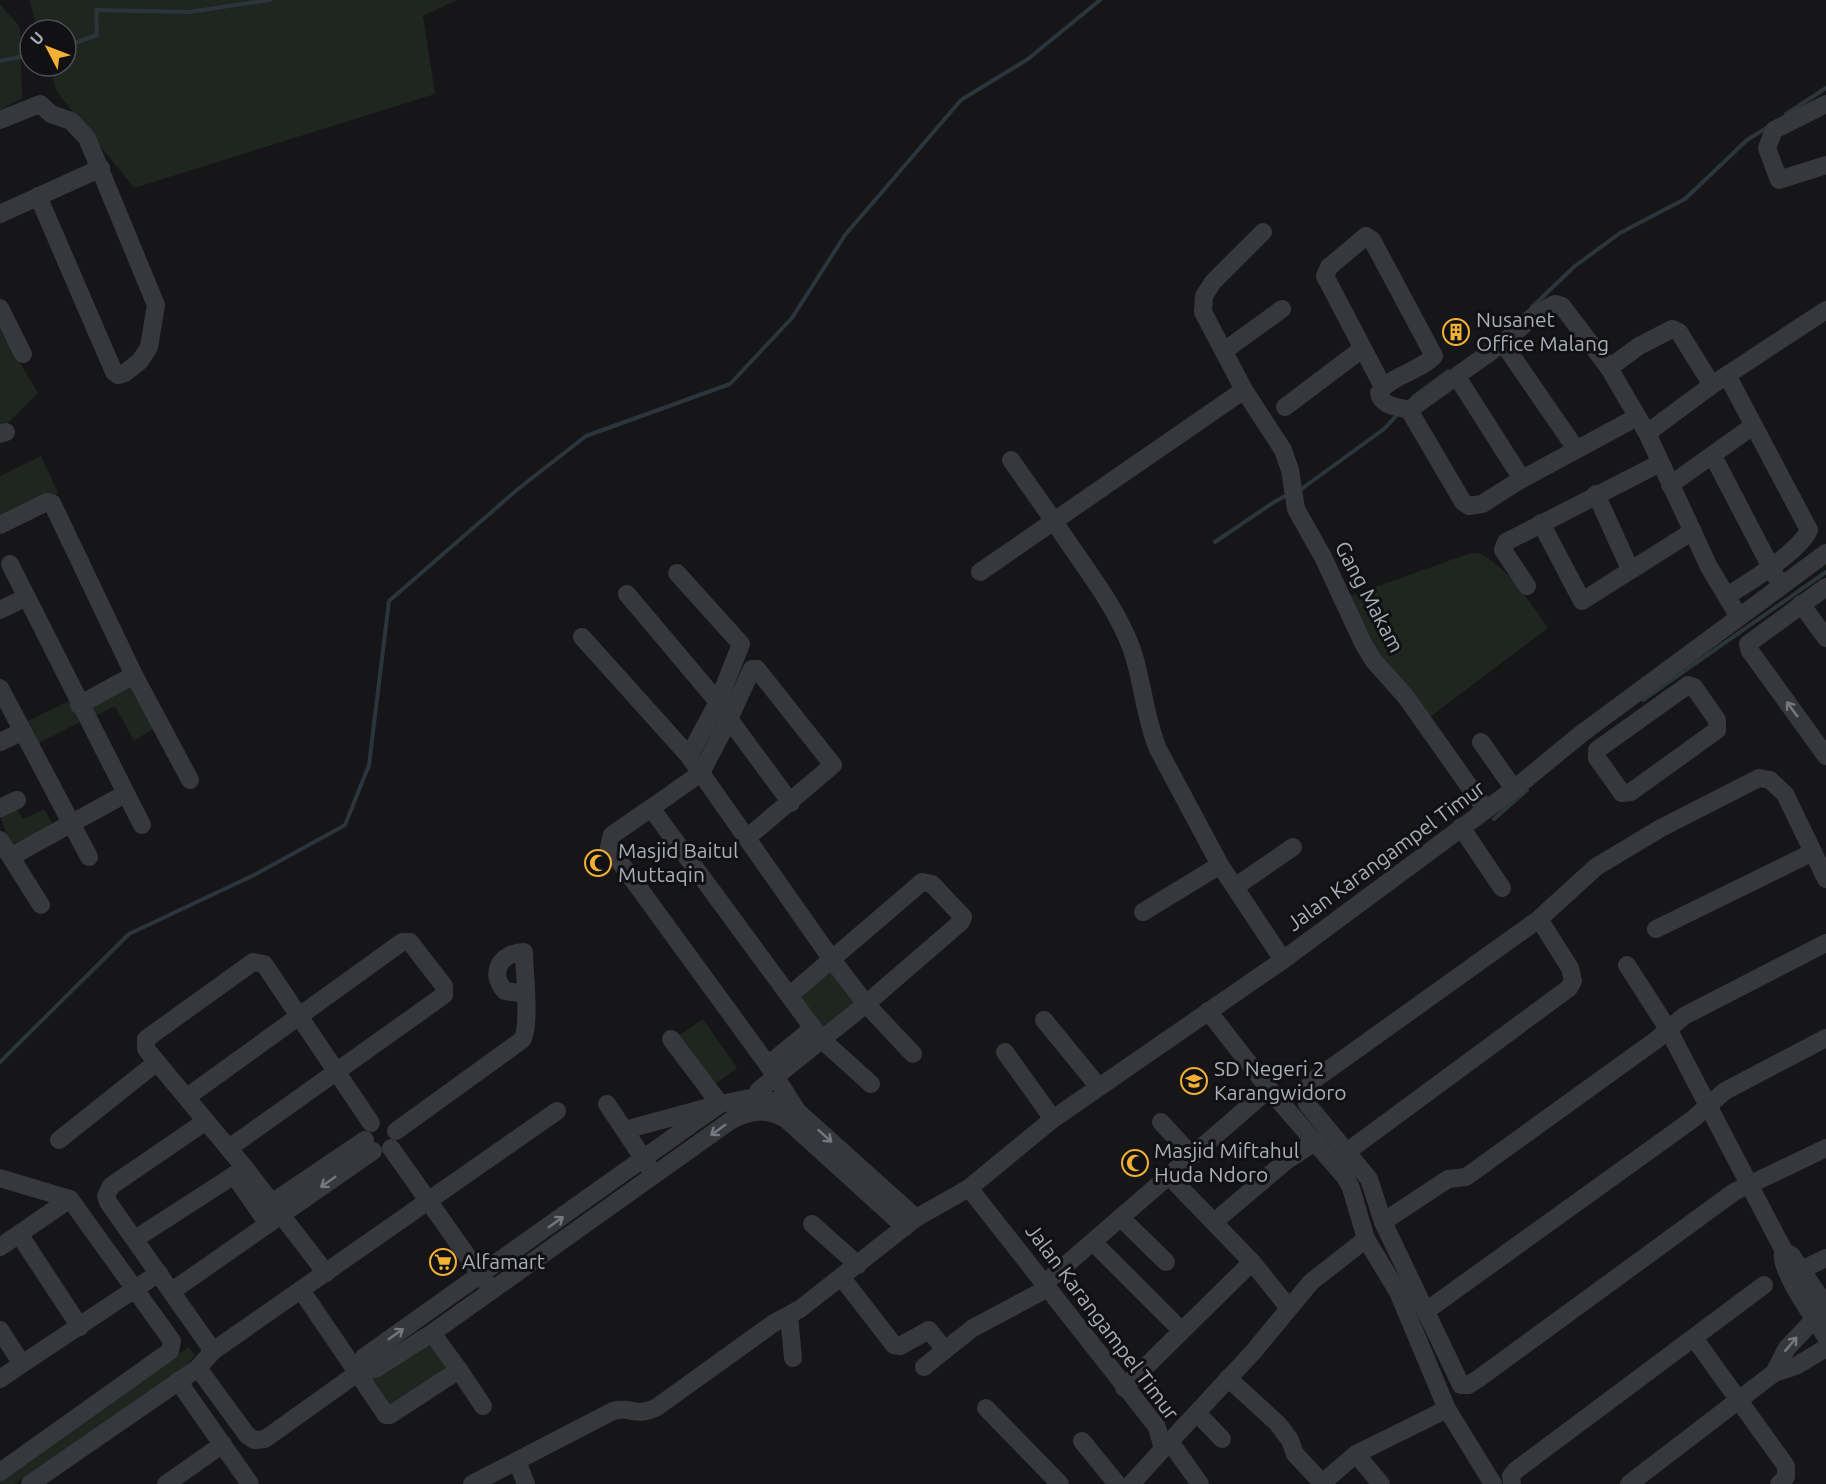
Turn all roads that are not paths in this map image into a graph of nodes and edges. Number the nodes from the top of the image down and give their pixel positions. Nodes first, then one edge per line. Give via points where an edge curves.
1 (1826, 104) edge
2 (0, 120) edge
3 (1826, 165) edge
4 (101, 168) junction
5 (38, 196) junction
6 (0, 214) edge
7 (1263, 232) dead end
8 (0, 308) edge
9 (1282, 309) dead end
10 (1826, 310) edge
11 (1503, 343) junction
12 (1362, 349) junction
13 (1224, 351) junction
14 (23, 354) dead end
15 (1609, 368) junction
16 (1457, 377) junction
17 (1720, 380) junction
18 (1385, 385) junction
19 (1244, 390) junction
20 (1285, 407) dead end
21 (1405, 409) junction
22 (1637, 417) junction
23 (1754, 426) junction
24 (1647, 433) junction
25 (1576, 449) junction
26 (1713, 456) junction
27 (1011, 460) dead end
28 (1660, 462) junction
29 (1522, 479) junction
30 (1670, 485) junction
31 (1596, 494) junction
32 (1054, 521) junction
33 (1541, 523) junction
34 (0, 525) edge
35 (1693, 531) junction
36 (1826, 553) edge
37 (10, 564) dead end
38 (1770, 567) junction
39 (1630, 569) junction
40 (980, 572) dead end
41 (677, 573) dead end
42 (1781, 584) junction
43 (1527, 586) dead end
44 (1826, 587) edge
45 (627, 594) dead end
46 (1727, 596) junction
47 (25, 598) junction
48 (1801, 604) junction
49 (0, 610) edge
50 (1739, 617) junction
51 (582, 637) dead end
52 (1826, 638) edge
53 (134, 675) junction
54 (0, 688) edge
55 (718, 702) junction
56 (79, 705) junction
57 (1631, 713) junction
58 (729, 719) junction
59 (21, 732) junction
60 (0, 742) edge
61 (1481, 742) dead end
62 (689, 756) junction
63 (1826, 756) edge
64 (701, 773) junction
65 (190, 780) dead end
66 (1514, 789) junction
67 (125, 794) junction
68 (17, 800) dead end
69 (791, 803) junction
70 (0, 808) edge
71 (651, 808) junction
72 (1486, 810) junction
73 (72, 824) junction
74 (142, 825) dead end
75 (1461, 827) junction
76 (748, 837) junction
77 (0, 840) edge
78 (1293, 847) dead end
79 (1813, 852) junction
80 (12, 856) junction
81 (89, 857) dead end
82 (1220, 865) junction
83 (1826, 879) edge
84 (1235, 887) junction
85 (1502, 888) dead end
86 (41, 904) dead end
87 (1143, 912) dead end
88 (1539, 919) junction
89 (1656, 929) dead end
90 (1826, 942) edge
91 (1283, 960) junction
92 (833, 961) junction
93 (1627, 965) dead end
94 (525, 994) dead end
95 (790, 995) junction
96 (866, 1004) junction
97 (1208, 1011) junction
98 (300, 1016) junction
99 (1044, 1020) dead end
100 (1668, 1029) junction
101 (817, 1033) junction
102 (1826, 1038) edge
103 (671, 1039) dead end
104 (1005, 1052) dead end
105 (913, 1054) dead end
106 (157, 1062) junction
107 (772, 1071) junction
108 (337, 1073) junction
109 (871, 1084) dead end
110 (1098, 1086) junction
111 (1269, 1089) junction
112 (187, 1097) junction
113 (607, 1104) dead end
114 (720, 1104) junction
115 (754, 1104) junction
116 (1708, 1105) junction
117 (557, 1111) dead end
118 (797, 1111) junction
119 (1053, 1119) junction
120 (206, 1120) junction
121 (1161, 1122) dead end
122 (625, 1130) junction
123 (381, 1136) junction
124 (58, 1140) dead end
125 (1316, 1141) junction
126 (229, 1148) junction
127 (1826, 1148) edge
128 (1348, 1151) junction
129 (1192, 1156) junction
130 (644, 1160) junction
131 (240, 1172) junction
132 (656, 1176) junction
133 (1169, 1176) junction
134 (0, 1178) edge
135 (1748, 1185) junction
136 (969, 1188) junction
137 (70, 1199) junction
138 (429, 1203) junction
139 (274, 1214) junction
140 (1121, 1218) junction
141 (1214, 1221) junction
142 (910, 1222) junction
143 (1383, 1222) junction
144 (812, 1224) dead end
145 (19, 1234) junction
146 (135, 1239) junction
147 (1366, 1239) junction
148 (1093, 1242) junction
149 (0, 1247) edge
150 (1826, 1258) edge
151 (1166, 1262) dead end
152 (1252, 1262) junction
153 (858, 1265) junction
154 (159, 1273) junction
155 (326, 1273) junction
156 (1796, 1273) junction
157 (480, 1276) junction
158 (842, 1278) junction
159 (1764, 1285) dead end
160 (1047, 1286) junction
161 (136, 1289) junction
162 (300, 1290) junction
163 (172, 1291) junction
164 (492, 1291) junction
165 (1289, 1308) junction
166 (1426, 1311) junction
167 (1822, 1311) edge
168 (789, 1316) junction
169 (80, 1327) junction
170 (0, 1330) edge
171 (1180, 1330) junction
172 (432, 1333) junction
173 (1826, 1337) edge
174 (1694, 1338) junction
175 (1826, 1348) edge
176 (945, 1350) junction
177 (213, 1351) junction
178 (793, 1358) dead end
179 (22, 1364) junction
180 (924, 1367) dead end
181 (198, 1368) junction
182 (459, 1370) junction
183 (1774, 1373) junction
184 (356, 1374) junction
185 (1228, 1378) junction
186 (0, 1379) edge
187 (178, 1381) junction
188 (1124, 1388) junction
189 (1741, 1400) junction
190 (483, 1406) dead end
191 (986, 1408) dead end
192 (1447, 1409) junction
193 (1197, 1413) junction
194 (1222, 1439) dead end
195 (1082, 1441) dead end
196 (223, 1444) junction
197 (1167, 1446) junction
198 (1356, 1454) junction
199 (517, 1461) junction
200 (2, 1465) edge
201 (1484, 1481) edge
202 (1322, 1483) edge
203 (30, 1484) edge
204 (166, 1484) edge
205 (250, 1484) edge
206 (472, 1484) edge
207 (526, 1484) edge
208 (1060, 1484) edge
209 (1117, 1484) edge
210 (1131, 1484) edge
211 (1200, 1484) edge
212 (1382, 1484) edge
213 (1512, 1484) edge
214 (1629, 1484) edge
215 (1779, 1484) edge

1 - 3 street via 1774,130 1767,148 1779,180
2 - 4 street via 40,104 51,114 71,121 87,138
4 - 5 street
4 - 5 street via 156,305 149,347 125,373 114,372
5 - 6 street
7 - 13 street, Gang Makam via 1204,296 1203,312
8 - 14 street
9 - 13 street
10 - 17 street
11 - 15 street via 1536,314 1556,304 1567,309
11 - 16 street
11 - 25 street
12 - 18 street
12 - 18 street via 1325,276 1329,267 1366,236 1372,240 1434,356
12 - 20 street
13 - 19 street, Gang Makam
15 - 17 street via 1672,329 1679,332
15 - 22 street
16 - 21 street
16 - 29 street
17 - 23 street
17 - 24 street
18 - 21 street via 1379,398
19 - 32 street
19 - 72 street, Gang Makam via 1283,450 1296,509 1373,660 1406,697
21 - 29 street via 1469,506 1482,504
22 - 24 street
22 - 25 street
23 - 26 street
23 - 38 street via 1809,530
24 - 28 street
25 - 29 street
26 - 30 street
26 - 38 street
27 - 32 street
28 - 30 street
28 - 31 street
30 - 35 street
31 - 33 street
31 - 39 street
32 - 40 street
32 - 82 street via 1126,635 1150,729
33 - 39 street via 1582,601
33 - 43 street via 1503,546
34 - 53 street via 47,501 52,503
35 - 39 street
35 - 46 street
36 - 42 street, Jalan Karangampel Timur
37 - 47 street
38 - 42 street
38 - 46 street
41 - 55 street via 741,644
42 - 50 street, Jalan Karangampel Timur
44 - 48 street
45 - 55 street
46 - 50 street
47 - 49 street
47 - 56 street
48 - 52 street
63 -> 48 street via 1749,651 1748,644
50 - 57 street, Jalan Karangampel Timur
51 - 62 street
53 - 56 street
53 - 65 street
54 - 59 street
55 - 62 street
56 - 67 street
57 - 57 street via 1691,685 1718,727 1626,794 1620,791 1597,754
57 - 66 street, Jalan Karangampel Timur via 1581,734
58 - 64 street
58 - 69 street
58 - 69 street via 752,669 757,669 832,762 831,768
59 - 60 street
59 - 73 street
61 - 66 street
62 - 64 street
64 - 71 street
64 - 76 street
66 - 72 street, Jalan Karangampel Timur
67 - 73 street
67 - 74 street
68 - 70 street
69 - 76 street
71 - 95 street
71 - 107 street via 612,835 609,847
72 - 75 street, Jalan Karangampel Timur
73 - 80 street
73 - 81 street
75 - 85 street
75 - 91 street, Jalan Karangampel Timur
76 - 92 street
77 - 80 street
78 - 84 street
79 - 83 street
79 - 88 street via 1785,794 1770,780 1759,778 1660,828 1596,867
79 - 89 street
80 - 86 street
82 - 84 street
82 - 87 street
84 - 91 street
88 - 128 street via 1570,969 1573,981 1569,988
88 - 128 street via 1307,1087 1307,1104
90 - 100 street via 1684,1016
91 - 97 street, Jalan Karangampel Timur
92 - 95 street
92 - 96 street
92 - 96 street via 922,882 932,884 961,913 961,922
93 - 100 street
94 - 123 street via 526,1031
95 - 101 street
96 - 101 street
96 - 105 street
97 - 110 street, Jalan Karangampel Timur
97 - 111 street
98 - 106 street via 264,964 253,962 146,1040 146,1049
98 - 108 street
98 - 108 street via 406,941 444,986 444,995
98 - 112 street
99 - 110 street
100 - 116 street
100 - 143 street via 1467,1177 1448,1179
101 - 107 street
101 - 109 street
102 - 116 street via 1725,1091
103 - 114 street
104 - 119 street
106 - 112 street
106 - 124 street
107 - 115 street
107 - 118 street
108 - 123 street
108 - 126 street
110 - 119 street, Jalan Karangampel Timur
111 - 125 street
111 - 129 street
112 - 120 street
113 - 122 street
114 - 115 street
114 - 122 street
114 - 130 street
115 - 118 street via 772,1099
115 -> 132 street
115 - 142 street via 786,1119
116 - 135 street
116 - 166 street
117 - 138 street
118 -> 142 street
119 - 136 street, Jalan Karangampel Timur
120 - 126 street
120 - 146 street via 108,1188 108,1202
121 - 129 street
122 - 130 street
123 - 138 street
123 - 139 street
125 - 141 street
125 - 147 street via 1351,1188
126 - 131 street
127 - 135 street
128 - 143 street via 1369,1179
129 - 133 street
130 - 132 street
157 -> 130 street
131 - 139 street
131 - 146 street
132 - 164 street
133 - 140 street
133 - 141 street
134 - 137 street
135 - 156 street via 1784,1251 1789,1253
135 - 166 street via 1468,1385 1457,1381
136 - 142 street, Jalan Karangampel Timur
136 - 160 street, Jalan Karangampel Timur
137 - 145 street
137 - 161 street
138 - 155 street
138 - 157 street
139 - 155 street
139 - 163 street
140 - 148 street
140 - 151 street
141 - 152 street
142 - 153 street, Jalan Karangampel Timur
143 - 166 street
144 - 153 street
145 - 149 street
145 - 169 street
146 - 154 street
147 - 165 street via 1323,1271
147 - 192 street via 1398,1292
148 - 160 street
148 - 171 street
150 - 156 street
152 - 165 street
152 - 171 street
153 - 158 street, Jalan Karangampel Timur
154 - 161 street
154 - 163 street
155 - 162 street
156 - 167 street
157 - 164 street
184 -> 157 street via 364,1357
158 - 168 street, Jalan Karangampel Timur
158 - 176 street via 894,1345 900,1346 929,1330
159 - 174 street
160 - 176 street via 972,1328
160 - 188 street, Jalan Karangampel Timur
161 - 169 street
161 - 200 street via 172,1341 170,1351
162 - 177 street
162 - 184 street
163 - 177 street
164 - 172 street
165 - 185 street
167 - 173 street
183 -> 167 street via 1787,1348
168 - 178 street
168 - 199 street, Jalan Karangampel Timur via 644,1414 613,1411
169 - 179 street
170 - 179 street
171 - 188 street
172 - 182 street
172 - 184 street via 377,1368
174 - 189 street
174 - 213 street via 1515,1471
175 - 183 street via 1796,1366
176 - 180 street
177 - 181 street
179 - 186 street
181 - 184 street via 254,1440 265,1439
181 - 187 street
182 - 184 street via 390,1415 383,1413
182 - 190 street
183 - 189 street
185 - 193 street
185 - 202 street via 1278,1424 1295,1454
187 - 196 street
187 - 203 street
188 - 197 street, Jalan Karangampel Timur
189 - 214 street
189 - 215 street via 1786,1466 1786,1476
191 - 208 street
192 - 198 street
192 - 201 street
193 - 194 street
193 - 197 street
195 - 209 street
196 - 204 street
196 - 205 street
197 - 210 street, Jalan Karangampel Timur
197 - 211 street
198 - 202 street
198 - 212 street
199 - 206 street, Jalan Karangampel Timur
199 - 207 street

